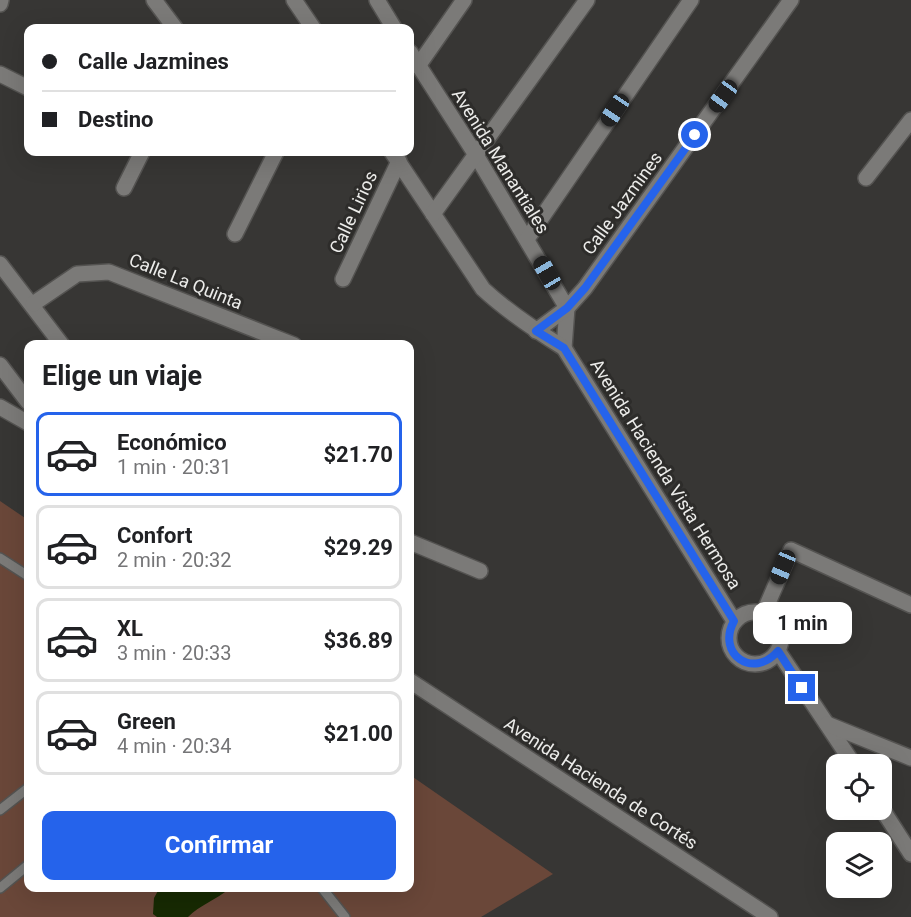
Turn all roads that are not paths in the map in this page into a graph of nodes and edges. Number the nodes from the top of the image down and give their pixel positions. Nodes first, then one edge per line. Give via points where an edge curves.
1 (154, 0) edge
2 (294, 0) edge
3 (377, 0) edge
4 (464, 0) edge
5 (587, 0) edge
6 (691, 0) edge
7 (791, 0) edge
8 (172, 24) edge
9 (310, 24) edge
10 (392, 24) edge
11 (414, 59) edge
12 (418, 66) junction
13 (0, 74) edge
14 (24, 86) edge
15 (911, 120) edge
16 (476, 155) junction
17 (140, 156) edge
18 (274, 156) edge
19 (396, 156) edge
20 (866, 178) dead end
21 (124, 188) dead end
22 (433, 214) junction
23 (235, 234) dead end
24 (527, 239) junction
25 (0, 264) edge
26 (343, 279) dead end
27 (33, 304) junction
28 (567, 308) junction
29 (536, 331) junction
30 (58, 340) edge
31 (281, 340) edge
32 (564, 348) junction
33 (0, 365) edge
34 (24, 397) edge
35 (0, 407) edge
36 (24, 421) edge
37 (414, 544) edge
38 (0, 558) edge
39 (480, 571) dead end
40 (24, 573) edge
41 (911, 605) edge
42 (764, 612) junction
43 (734, 621) junction
44 (778, 651) junction
45 (414, 684) edge
46 (827, 724) junction
47 (847, 754) edge
48 (911, 758) edge
49 (24, 791) edge
50 (0, 810) edge
51 (889, 820) edge
52 (911, 854) edge
53 (24, 867) edge
54 (0, 888) edge
55 (325, 892) edge
56 (345, 917) edge
57 (771, 917) edge

1 - 8 street
2 - 9 street
3 - 10 street
4 - 12 street
5 - 16 street
6 - 24 street
7 - 28 street, Calle Jazmines
11 - 12 street, Avenida Manantiales
12 - 16 street, Avenida Manantiales
13 - 14 street
15 - 20 street
16 - 22 street
16 - 24 street, Avenida Manantiales
17 - 21 street
18 - 23 street
19 - 22 street
19 - 26 street, Calle Lirios
22 - 29 street via 483,289
24 - 28 street, Avenida Manantiales
25 - 27 street
27 - 30 street
27 - 31 street, Calle La Quinta via 77,274 109,272
28 - 29 street, Calle Jazmines
28 - 32 street
29 - 32 street
32 - 43 street, Avenida Hacienda Vista Hermosa
33 - 34 street
35 - 36 street
37 - 39 street
38 - 40 lane
41 - 42 street via 790,550
42 - 43 street via 749,612
42 - 44 street via 779,626
43 - 44 street via 728,638 740,660 765,663
44 - 46 street
45 - 57 street, Avenida Hacienda de Cortés
46 - 47 street
46 - 48 street
49 - 50 lane
51 - 52 street
53 - 54 lane
55 - 56 lane

